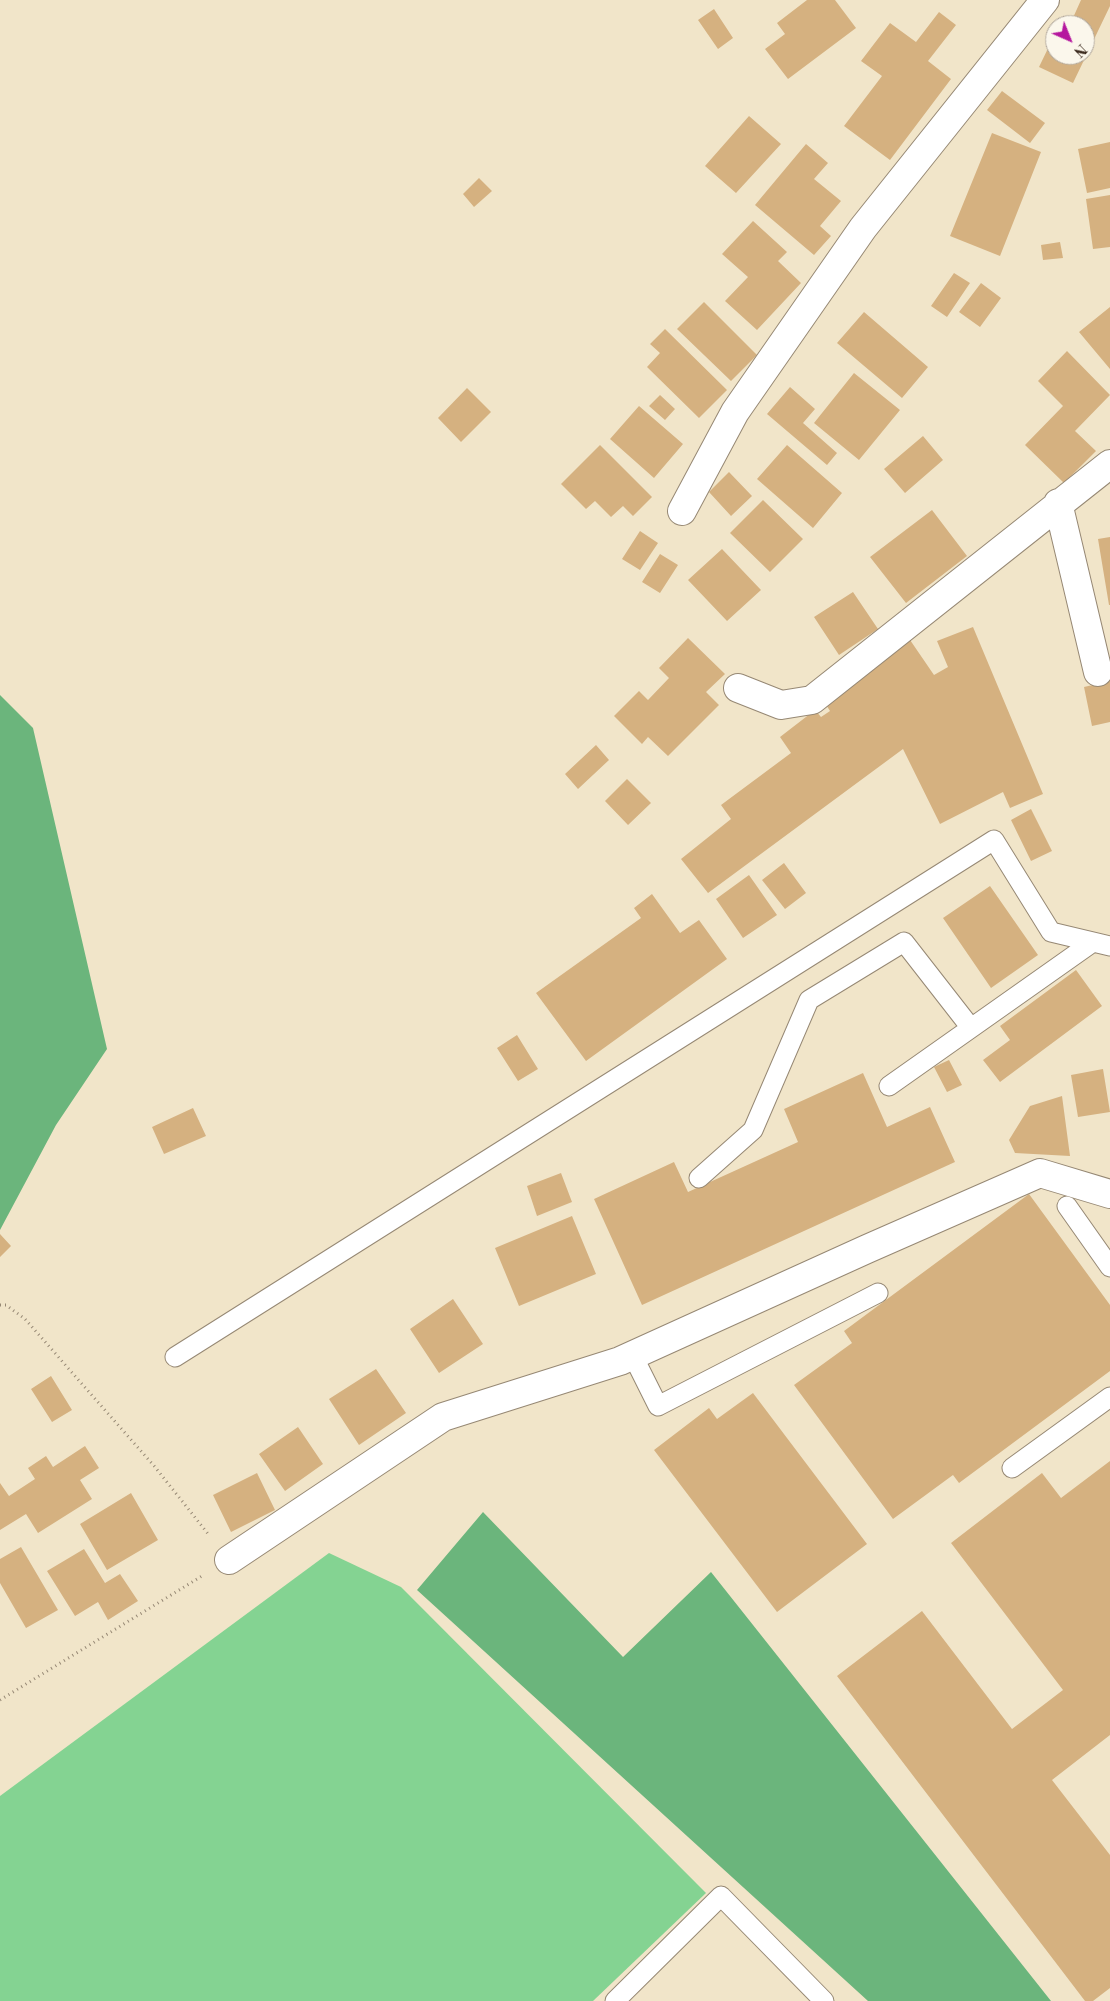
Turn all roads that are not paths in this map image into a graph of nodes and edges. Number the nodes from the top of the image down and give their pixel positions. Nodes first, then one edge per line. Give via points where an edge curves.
1 (1046, 0) edge
2 (1110, 464) edge
3 (1058, 503) junction
4 (682, 511) dead end
5 (1098, 672) dead end
6 (738, 688) dead end
7 (1101, 944) edge
8 (971, 1028) junction
9 (889, 1086) dead end
10 (699, 1178) dead end
11 (1110, 1194) edge
12 (1067, 1206) dead end
13 (1110, 1267) edge
14 (878, 1293) dead end
15 (633, 1356) junction
16 (175, 1357) dead end
17 (1110, 1397) edge
18 (1012, 1468) dead end
19 (229, 1560) road end
20 (615, 2001) edge
21 (824, 2001) edge

1 - 4 street via 863,228 735,412
2 - 3 street
3 - 5 street
3 - 6 street via 812,700 781,705
7 - 8 lane
7 - 16 lane via 1051,932 994,840
8 - 9 lane
8 - 10 lane via 904,942 809,1000 753,1130
11 - 15 street via 1040,1173
12 - 13 lane
14 - 15 lane via 658,1406
15 - 19 street via 443,1416
17 - 18 lane
20 - 21 lane via 721,1896

